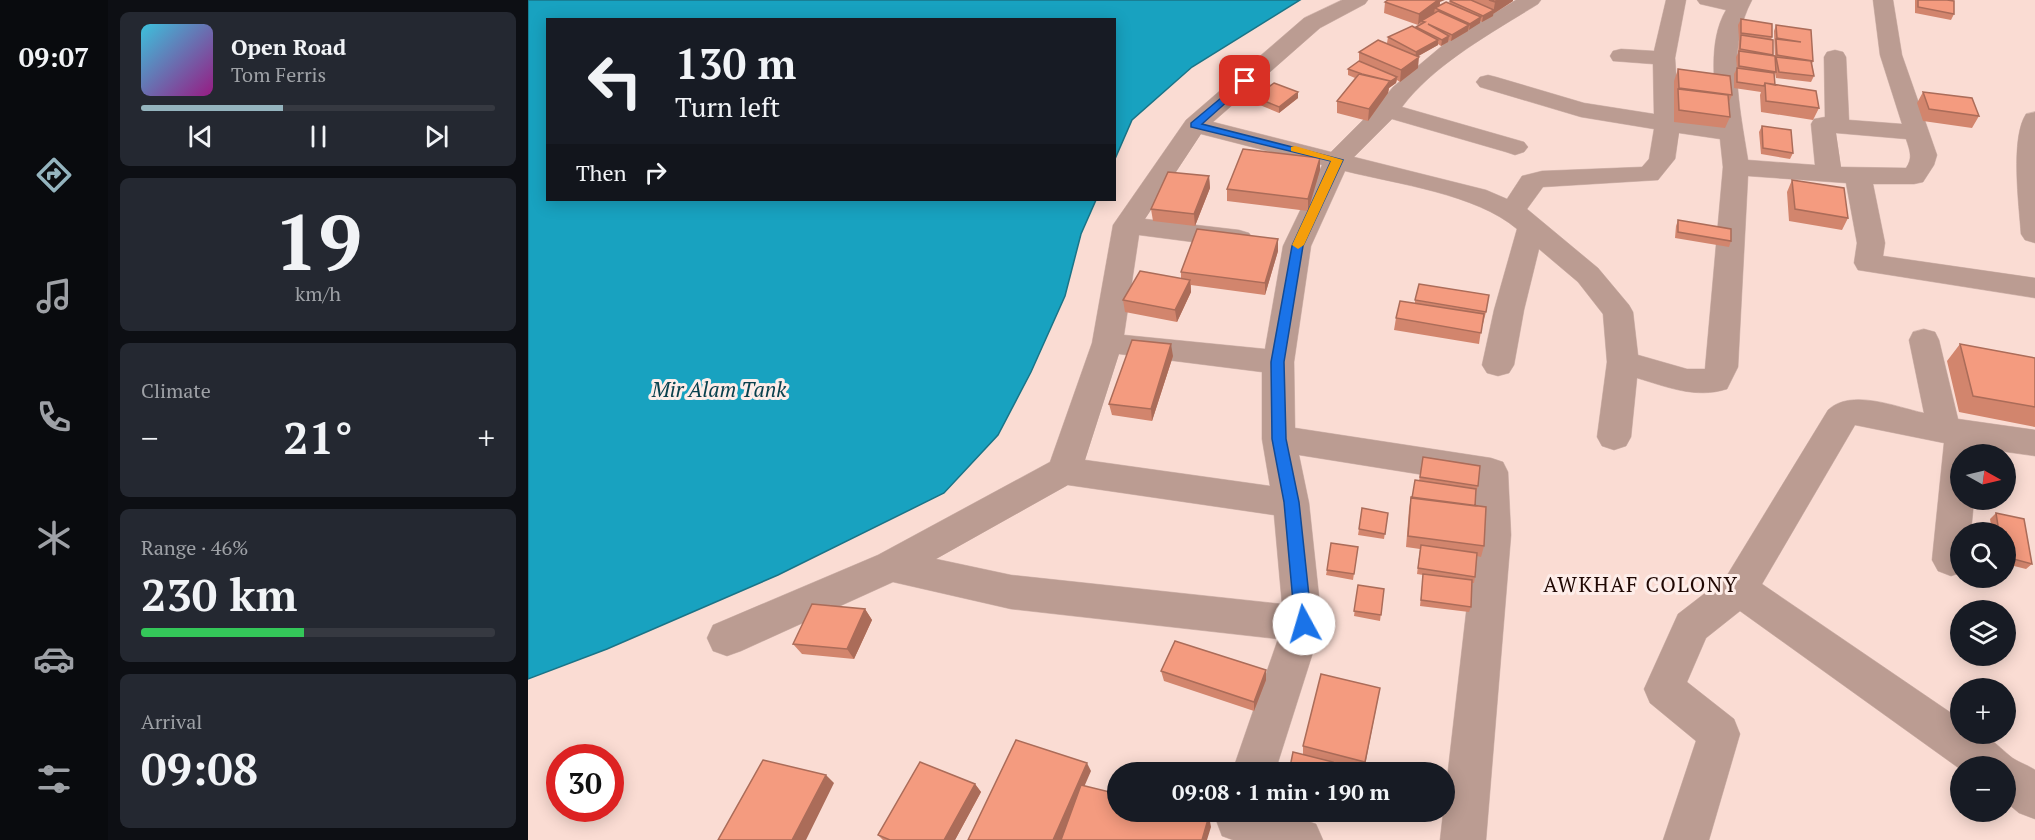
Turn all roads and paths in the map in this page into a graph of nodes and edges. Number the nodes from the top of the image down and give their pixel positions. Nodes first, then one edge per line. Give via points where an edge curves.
1 (1358, 0) edge
2 (1531, 0) edge
3 (1676, 0) edge
4 (1707, 0) edge
5 (1883, 0) edge
6 (1740, 3) edge
7 (1620, 56) dead end
8 (1835, 57) dead end
9 (1664, 58) junction
10 (1488, 82) dead end
11 (1387, 110) junction
12 (2035, 119) edge
13 (1665, 122) junction
14 (1195, 125) junction
15 (1837, 126) junction
16 (1917, 133) junction
17 (1732, 134) junction
18 (1515, 147) dead end
19 (1337, 160) junction
20 (1736, 167) junction
21 (1829, 174) junction
22 (1858, 176) junction
23 (1521, 220) junction
24 (1127, 225) junction
25 (2035, 234) edge
26 (1278, 244) junction
27 (2035, 288) edge
28 (1924, 340) dead end
29 (1107, 343) junction
30 (1278, 362) junction
31 (1623, 362) junction
32 (1498, 365) dead end
33 (1953, 431) junction
34 (1614, 437) dead end
35 (1279, 439) junction
36 (2035, 443) edge
37 (1064, 471) junction
38 (1292, 502) junction
39 (1952, 522) edge
40 (891, 566) junction
41 (1739, 589) junction
42 (1304, 624) junction
43 (727, 638) dead end
44 (1978, 756) edge
45 (1257, 762) edge
46 (2016, 783) edge
47 (2035, 797) edge
48 (1237, 824) edge
49 (1300, 840) edge
50 (1463, 840) edge
51 (1686, 840) edge

1 - 14 street via 1312,23
2 - 11 street via 1457,45 1401,92
3 - 9 street
4 - 6 street
5 - 16 street via 1891,55
6 - 17 street via 1727,41
7 - 9 street
8 - 15 street
9 - 13 street
10 - 13 street via 1581,110
11 - 18 street
11 - 19 street
12 - 25 street via 2030,140
13 - 17 street
13 - 23 street via 1663,158 1649,174 1532,182
14 - 19 street
14 - 24 street
15 - 16 street
15 - 21 street via 1823,124
16 - 22 street via 1924,155 1914,176
17 - 20 street
19 - 23 street via 1477,196
19 - 26 street
20 - 21 street
20 - 31 street via 1722,367 1716,381 1687,381
21 - 22 street
22 - 27 street via 1871,243 1868,263
23 - 31 street via 1588,275 1618,312
23 - 32 street
24 - 26 street
24 - 29 street
26 - 30 street
28 - 33 street
29 - 30 street
29 - 37 street
30 - 35 street
31 - 34 street
33 - 36 street
33 - 39 street
33 - 41 street via 1847,412
35 - 38 street
35 - 50 street via 1491,472 1493,535
37 - 38 street
37 - 40 street
38 - 42 street
40 - 42 street via 1011,592
40 - 43 street
41 - 44 street
41 - 51 street via 1692,626 1664,689 1719,734
42 - 45 street
46 - 47 street
48 - 49 street

